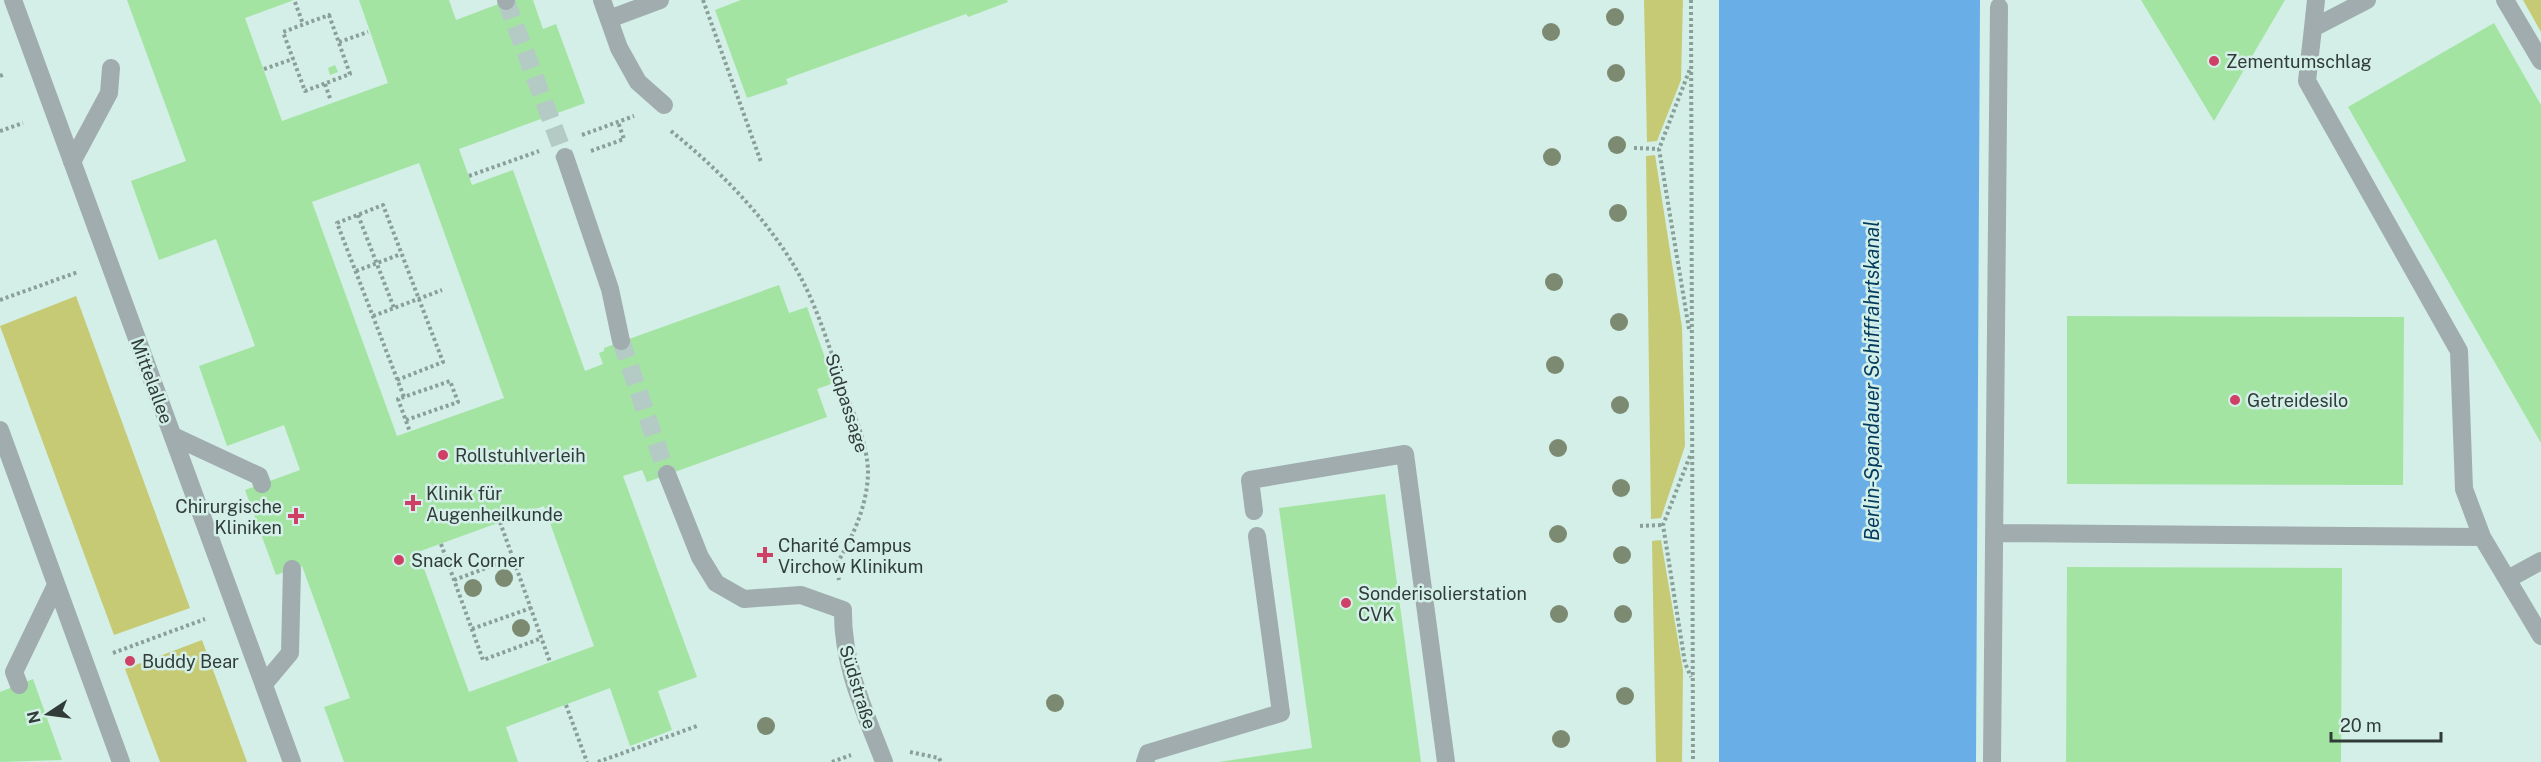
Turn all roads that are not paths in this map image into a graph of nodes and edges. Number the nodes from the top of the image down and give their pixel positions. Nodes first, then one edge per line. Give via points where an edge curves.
1 (13, 0) edge
2 (602, 0) edge
3 (660, 0) edge
4 (2316, 0) edge
5 (2367, 0) edge
6 (2505, 0) edge
7 (1999, 8) dead end
8 (609, 19) junction
9 (2313, 28) junction
10 (2541, 61) edge
11 (111, 68) dead end
12 (664, 105) dead end
13 (565, 157) tunnel mouth
14 (72, 162) junction
15 (621, 341) tunnel mouth
16 (0, 430) edge
17 (173, 436) junction
18 (667, 474) tunnel mouth
19 (262, 484) dead end
20 (1254, 511) dead end
21 (1995, 533) junction
22 (1257, 536) dead end
23 (2482, 537) junction
24 (2541, 561) edge
25 (292, 569) dead end
26 (2508, 579) junction
27 (56, 585) junction
28 (2541, 636) edge
29 (264, 684) junction
30 (19, 685) dead end
31 (121, 762) edge
32 (292, 762) edge
33 (884, 762) edge
34 (1145, 762) edge
35 (1446, 762) edge
36 (1992, 762) edge

1 - 14 lane, Mittelallee
2 - 8 lane
3 - 8 lane
4 - 9 lane
5 - 9 lane
6 - 10 lane
7 - 21 lane
8 - 12 lane via 619,48 638,82
9 - 23 lane via 2307,81 2459,351 2464,489
11 - 14 lane via 108,93
13 - 15 lane via 610,289
14 - 17 lane, Mittelallee
16 - 27 lane
17 - 19 lane via 259,476
17 - 29 lane, Mittelallee
18 - 33 lane, Südstraße via 700,557 716,583 744,599 801,595 843,610 848,667
20 - 35 lane via 1250,480 1405,454
21 - 23 lane
21 - 36 lane
22 - 34 lane via 1281,713 1148,753
23 - 26 lane
24 - 26 lane
25 - 29 lane via 290,653
26 - 28 lane
27 - 30 lane via 14,672
27 - 31 lane
29 - 32 lane, Mittelallee

